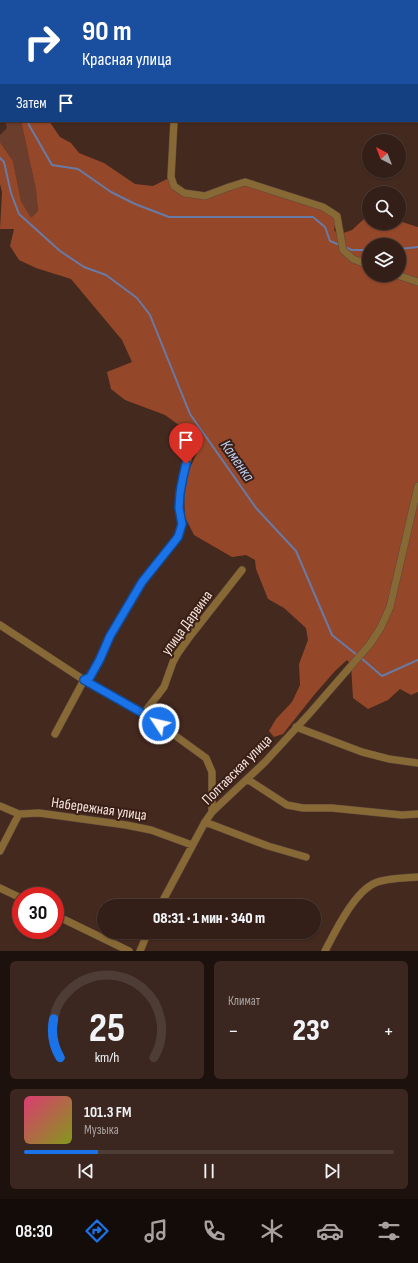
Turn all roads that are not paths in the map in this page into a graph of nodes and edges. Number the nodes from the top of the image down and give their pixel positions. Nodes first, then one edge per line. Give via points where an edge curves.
1 (174, 122) edge
2 (362, 262) edge
3 (406, 278) edge
4 (418, 282) edge
5 (190, 451) dead end
6 (418, 486) edge
7 (242, 570) dead end
8 (0, 625) edge
9 (84, 680) junction
10 (144, 714) junction
11 (296, 727) junction
12 (55, 734) dead end
13 (418, 763) edge
14 (247, 779) junction
15 (0, 806) edge
16 (212, 812) junction
17 (19, 814) junction
18 (418, 814) edge
19 (205, 822) junction
20 (192, 845) junction
21 (0, 851) edge
22 (306, 857) dead end
23 (418, 877) edge
24 (0, 888) edge
25 (12, 894) edge
26 (164, 899) edge
27 (64, 919) edge
28 (145, 939) edge
29 (129, 951) edge
30 (140, 951) edge
31 (325, 951) edge

1 - 2 street via 171,177 174,186 184,193 205,196 245,182 323,207 337,216 343,250 353,259
3 - 4 street
5 - 9 street via 180,493 182,524 178,537 142,582 110,636 90,677
6 - 11 street, Полтавская улица via 390,607 381,627 370,644
7 - 10 street, улица Дарвина via 178,653 164,687
8 - 9 street
9 - 10 street
9 - 12 street
10 - 16 street via 206,758 212,772
11 - 13 street via 362,752
11 - 14 street, Полтавская улица
14 - 16 street, Полтавская улица
14 - 18 street via 287,805 402,815
15 - 17 street, Набережная улица
16 - 19 street, Полтавская улица
17 - 20 street, Набережная улица via 38,813 126,825 151,830
17 - 21 street
19 - 20 street, Полтавская улица
19 - 22 street via 268,846
20 - 26 street, Полтавская улица
23 - 31 street via 375,883 365,890 345,914
24 - 25 street
27 - 29 street
28 - 30 street

